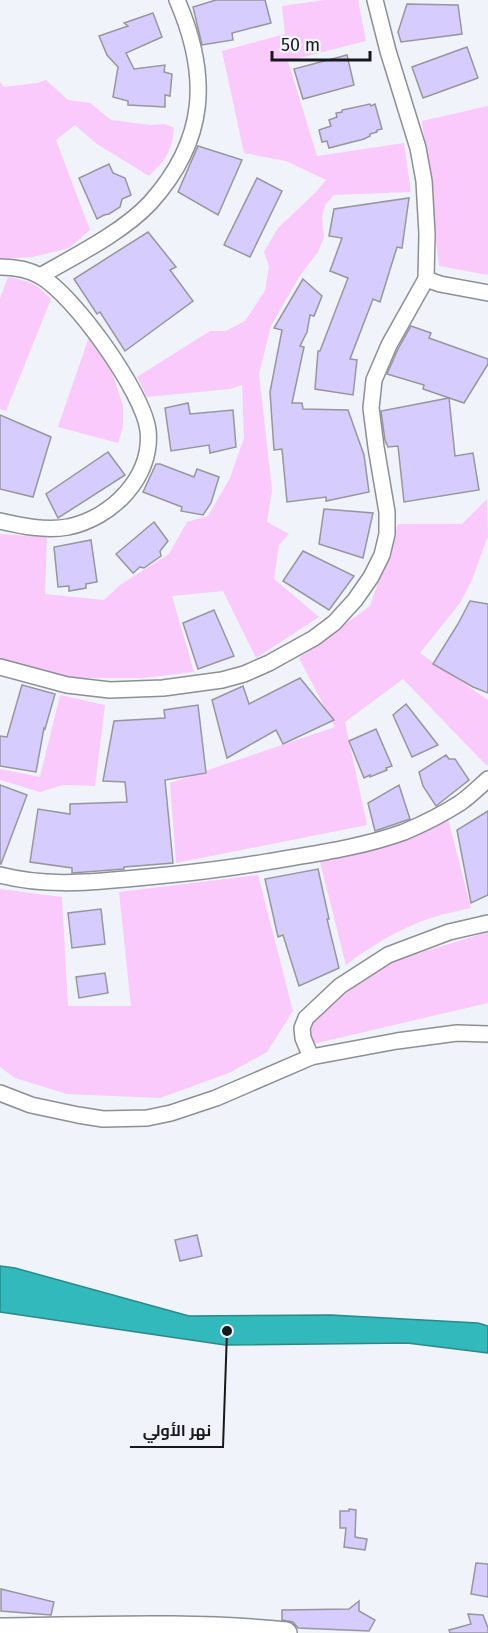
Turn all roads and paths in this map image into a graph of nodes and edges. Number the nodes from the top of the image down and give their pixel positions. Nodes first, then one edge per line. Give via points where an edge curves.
1 (177, 0) edge
2 (375, 0) edge
3 (0, 267) edge
4 (40, 276) junction
5 (426, 279) junction
6 (488, 293) edge
7 (0, 521) edge
8 (0, 667) edge
9 (488, 779) edge
10 (0, 874) edge
11 (488, 923) edge
12 (488, 1034) edge
13 (311, 1056) junction
14 (0, 1093) edge
15 (0, 1629) edge
16 (286, 1633) edge

1 - 4 street via 194,46 199,86 194,130 182,156 149,203 129,220
2 - 5 street via 418,148 424,181
3 - 4 street
4 - 7 street via 77,310 120,369 145,418 148,446 138,477 101,514 68,527 32,527
5 - 6 street
5 - 8 street via 374,380 371,408 387,512 382,555 355,600 334,623 269,663 243,674 195,685 99,689 67,685
9 - 10 street via 461,802 406,831 304,856 169,876 76,883 33,881
11 - 13 street via 449,932 388,955 340,986 306,1018 303,1038
12 - 13 street via 457,1033
13 - 14 street via 208,1101 147,1118 78,1115 31,1105
15 - 16 main road via 252,1629

